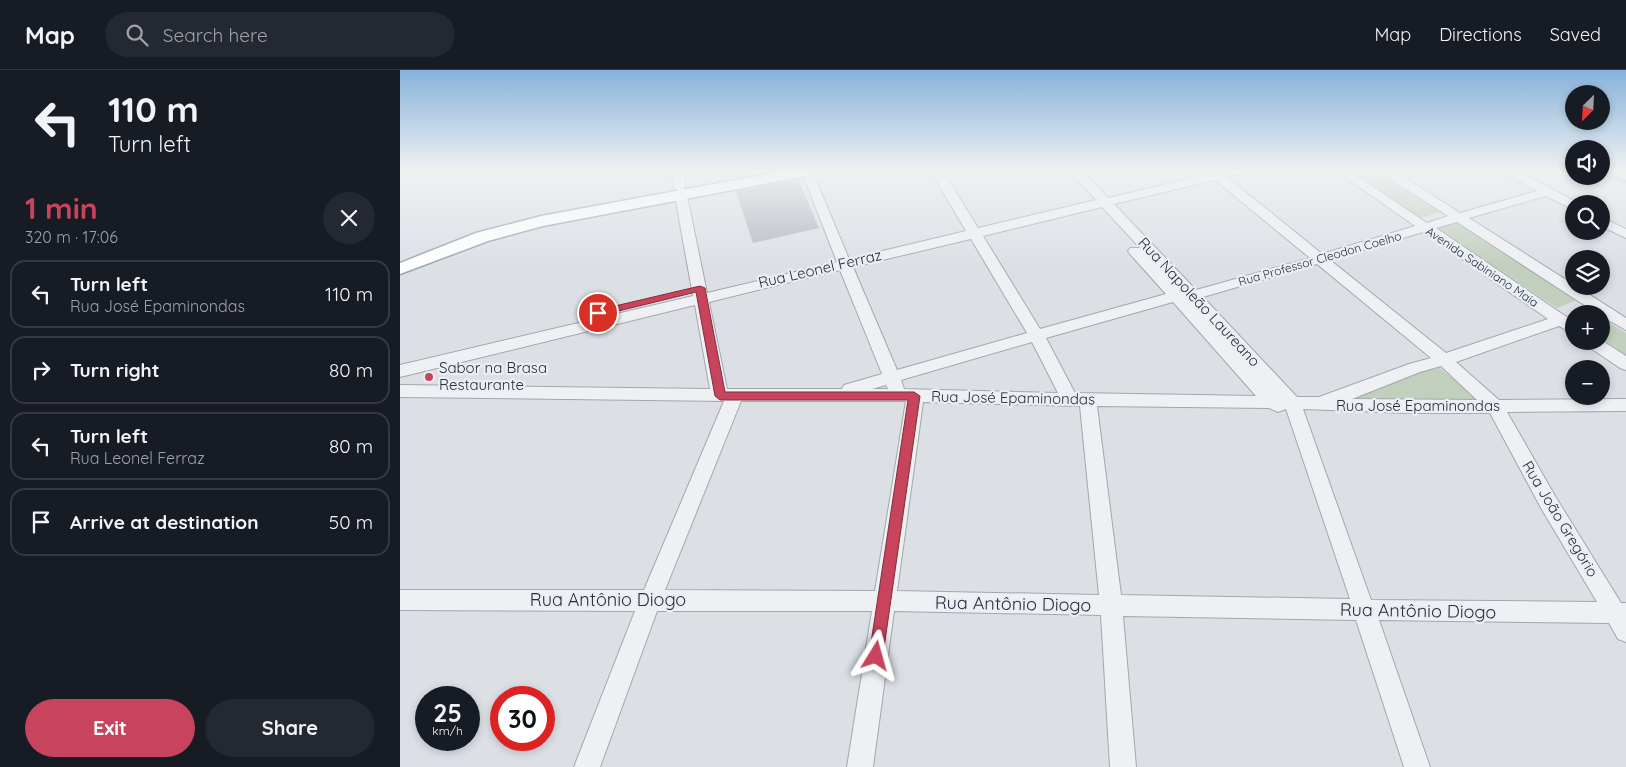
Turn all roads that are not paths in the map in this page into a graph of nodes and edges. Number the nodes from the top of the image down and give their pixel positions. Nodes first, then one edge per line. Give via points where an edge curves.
1 (635, 203) edge
2 (682, 203) edge
3 (820, 203) edge
4 (955, 203) edge
5 (1080, 203) edge
6 (1098, 203) edge
7 (1243, 203) edge
8 (1389, 203) edge
9 (1436, 203) edge
10 (1494, 203) edge
11 (1454, 214) junction
12 (1421, 225) junction
13 (1610, 226) edge
14 (971, 229) junction
15 (1626, 234) edge
16 (1312, 257) junction
17 (844, 259) junction
18 (400, 269) edge
19 (701, 293) junction
20 (1182, 294) junction
21 (1565, 323) edge
22 (1565, 325) edge
23 (1626, 325) edge
24 (1036, 335) junction
25 (1605, 350) edge
26 (400, 359) edge
27 (1439, 362) junction
28 (1626, 364) edge
29 (400, 371) edge
30 (892, 378) junction
31 (400, 391) edge
32 (907, 395) junction
33 (728, 396) junction
34 (823, 396) junction
35 (1079, 400) junction
36 (1272, 402) junction
37 (1315, 405) junction
38 (1626, 405) edge
39 (1495, 406) junction
40 (1294, 410) junction
41 (400, 600) edge
42 (650, 600) junction
43 (885, 601) junction
44 (1111, 606) junction
45 (1364, 610) junction
46 (1623, 619) edge
47 (587, 767) edge
48 (860, 767) edge
49 (1123, 767) edge
50 (1417, 767) edge

1 - 18 main road via 517,227 448,249
2 - 19 street
3 - 17 street
4 - 14 street
5 - 14 street, Rua Leonel Ferraz
6 - 20 street, Rua Napoleão Laureano
7 - 16 street
8 - 12 street, Avenida Sabiniano Maia
9 - 11 street, Avenida Sabiniano Maia
10 - 11 street, Rua Professor Cleodon Coelho
11 - 12 street, Rua Professor Cleodon Coelho
11 - 23 street, Avenida Sabiniano Maia
12 - 16 street, Rua Professor Cleodon Coelho
12 - 21 street, Avenida Sabiniano Maia
13 - 15 street
14 - 17 street, Rua Leonel Ferraz
14 - 24 street
16 - 20 street, Rua Professor Cleodon Coelho
16 - 27 street
17 - 19 street, Rua Leonel Ferraz
17 - 30 street
19 - 26 street, Rua Leonel Ferraz
19 - 29 street, Rua Leonel Ferraz
19 - 33 street via 708,336
20 - 24 street, Rua Professor Cleodon Coelho
20 - 36 street, Rua Napoleão Laureano
20 - 40 street, Rua Napoleão Laureano
22 - 27 street
24 - 30 street, Rua Professor Cleodon Coelho
24 - 35 street
25 - 28 street
27 - 37 street
27 - 39 street
30 - 32 street
30 - 34 street, Rua Professor Cleodon Coelho
31 - 33 street, Rua José Epaminondas
32 - 34 street, Rua José Epaminondas
32 - 35 street, Rua José Epaminondas
32 - 43 street
33 - 34 street, Rua José Epaminondas
33 - 42 street
35 - 36 street, Rua José Epaminondas
35 - 44 street
36 - 40 street, Rua Napoleão Laureano
37 - 39 street, Rua José Epaminondas
37 - 40 street, Rua José Epaminondas
38 - 39 street, Rua José Epaminondas
39 - 46 street, Rua João Gregório via 1548,502
40 - 45 street, Rua Napoleão Laureano
41 - 42 street, Rua Antônio Diogo
42 - 43 street, Rua Antônio Diogo
42 - 47 street
43 - 44 street, Rua Antônio Diogo
43 - 48 street
44 - 45 street, Rua Antônio Diogo
44 - 49 street
45 - 46 street, Rua Antônio Diogo
45 - 50 street, Rua Napoleão Laureano

